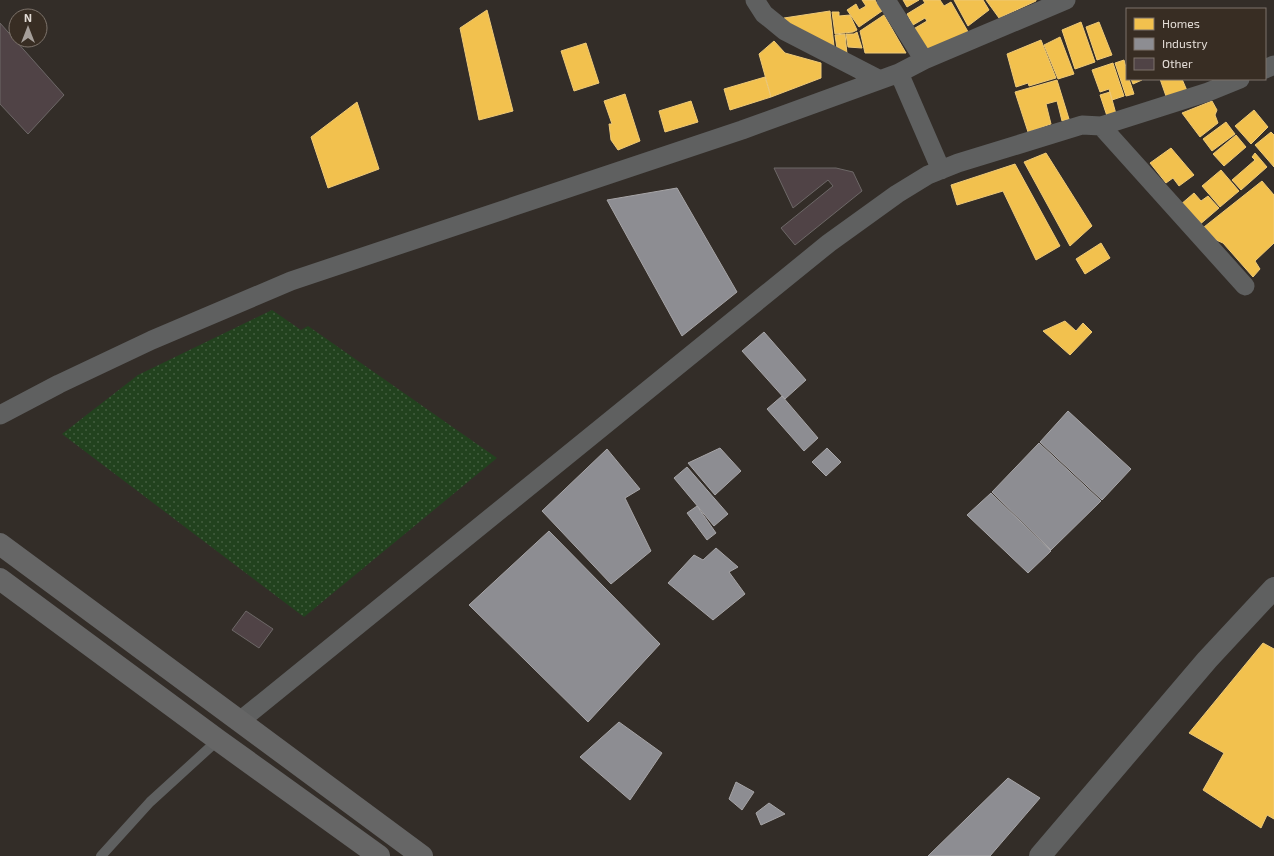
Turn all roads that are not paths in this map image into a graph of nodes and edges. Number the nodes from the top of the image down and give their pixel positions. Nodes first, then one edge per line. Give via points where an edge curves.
1 (755, 0) edge
2 (886, 0) edge
3 (1057, 2) edge
4 (924, 60) junction
5 (899, 73) junction
6 (880, 80) junction
7 (1238, 80) edge
8 (1101, 126) junction
9 (941, 170) junction
10 (1245, 286) dead end
11 (0, 416) edge
12 (0, 544) edge
13 (0, 579) edge
14 (1274, 588) edge
15 (240, 721) junction
16 (218, 740) junction
17 (101, 856) edge
18 (379, 856) edge
19 (422, 856) edge
20 (1040, 856) edge

1 - 6 street via 764,14 785,31
2 - 4 street
3 - 4 street
4 - 5 street
5 - 6 street
5 - 9 street
6 - 11 street via 742,130 290,281 152,340 59,384
7 - 8 street
8 - 9 street via 1082,125
8 - 10 street
9 - 15 street via 897,194 829,243
12 - 15 highway
13 - 16 highway
14 - 20 street via 1207,660
15 - 19 highway
16 - 17 lane via 150,802
16 - 18 highway

